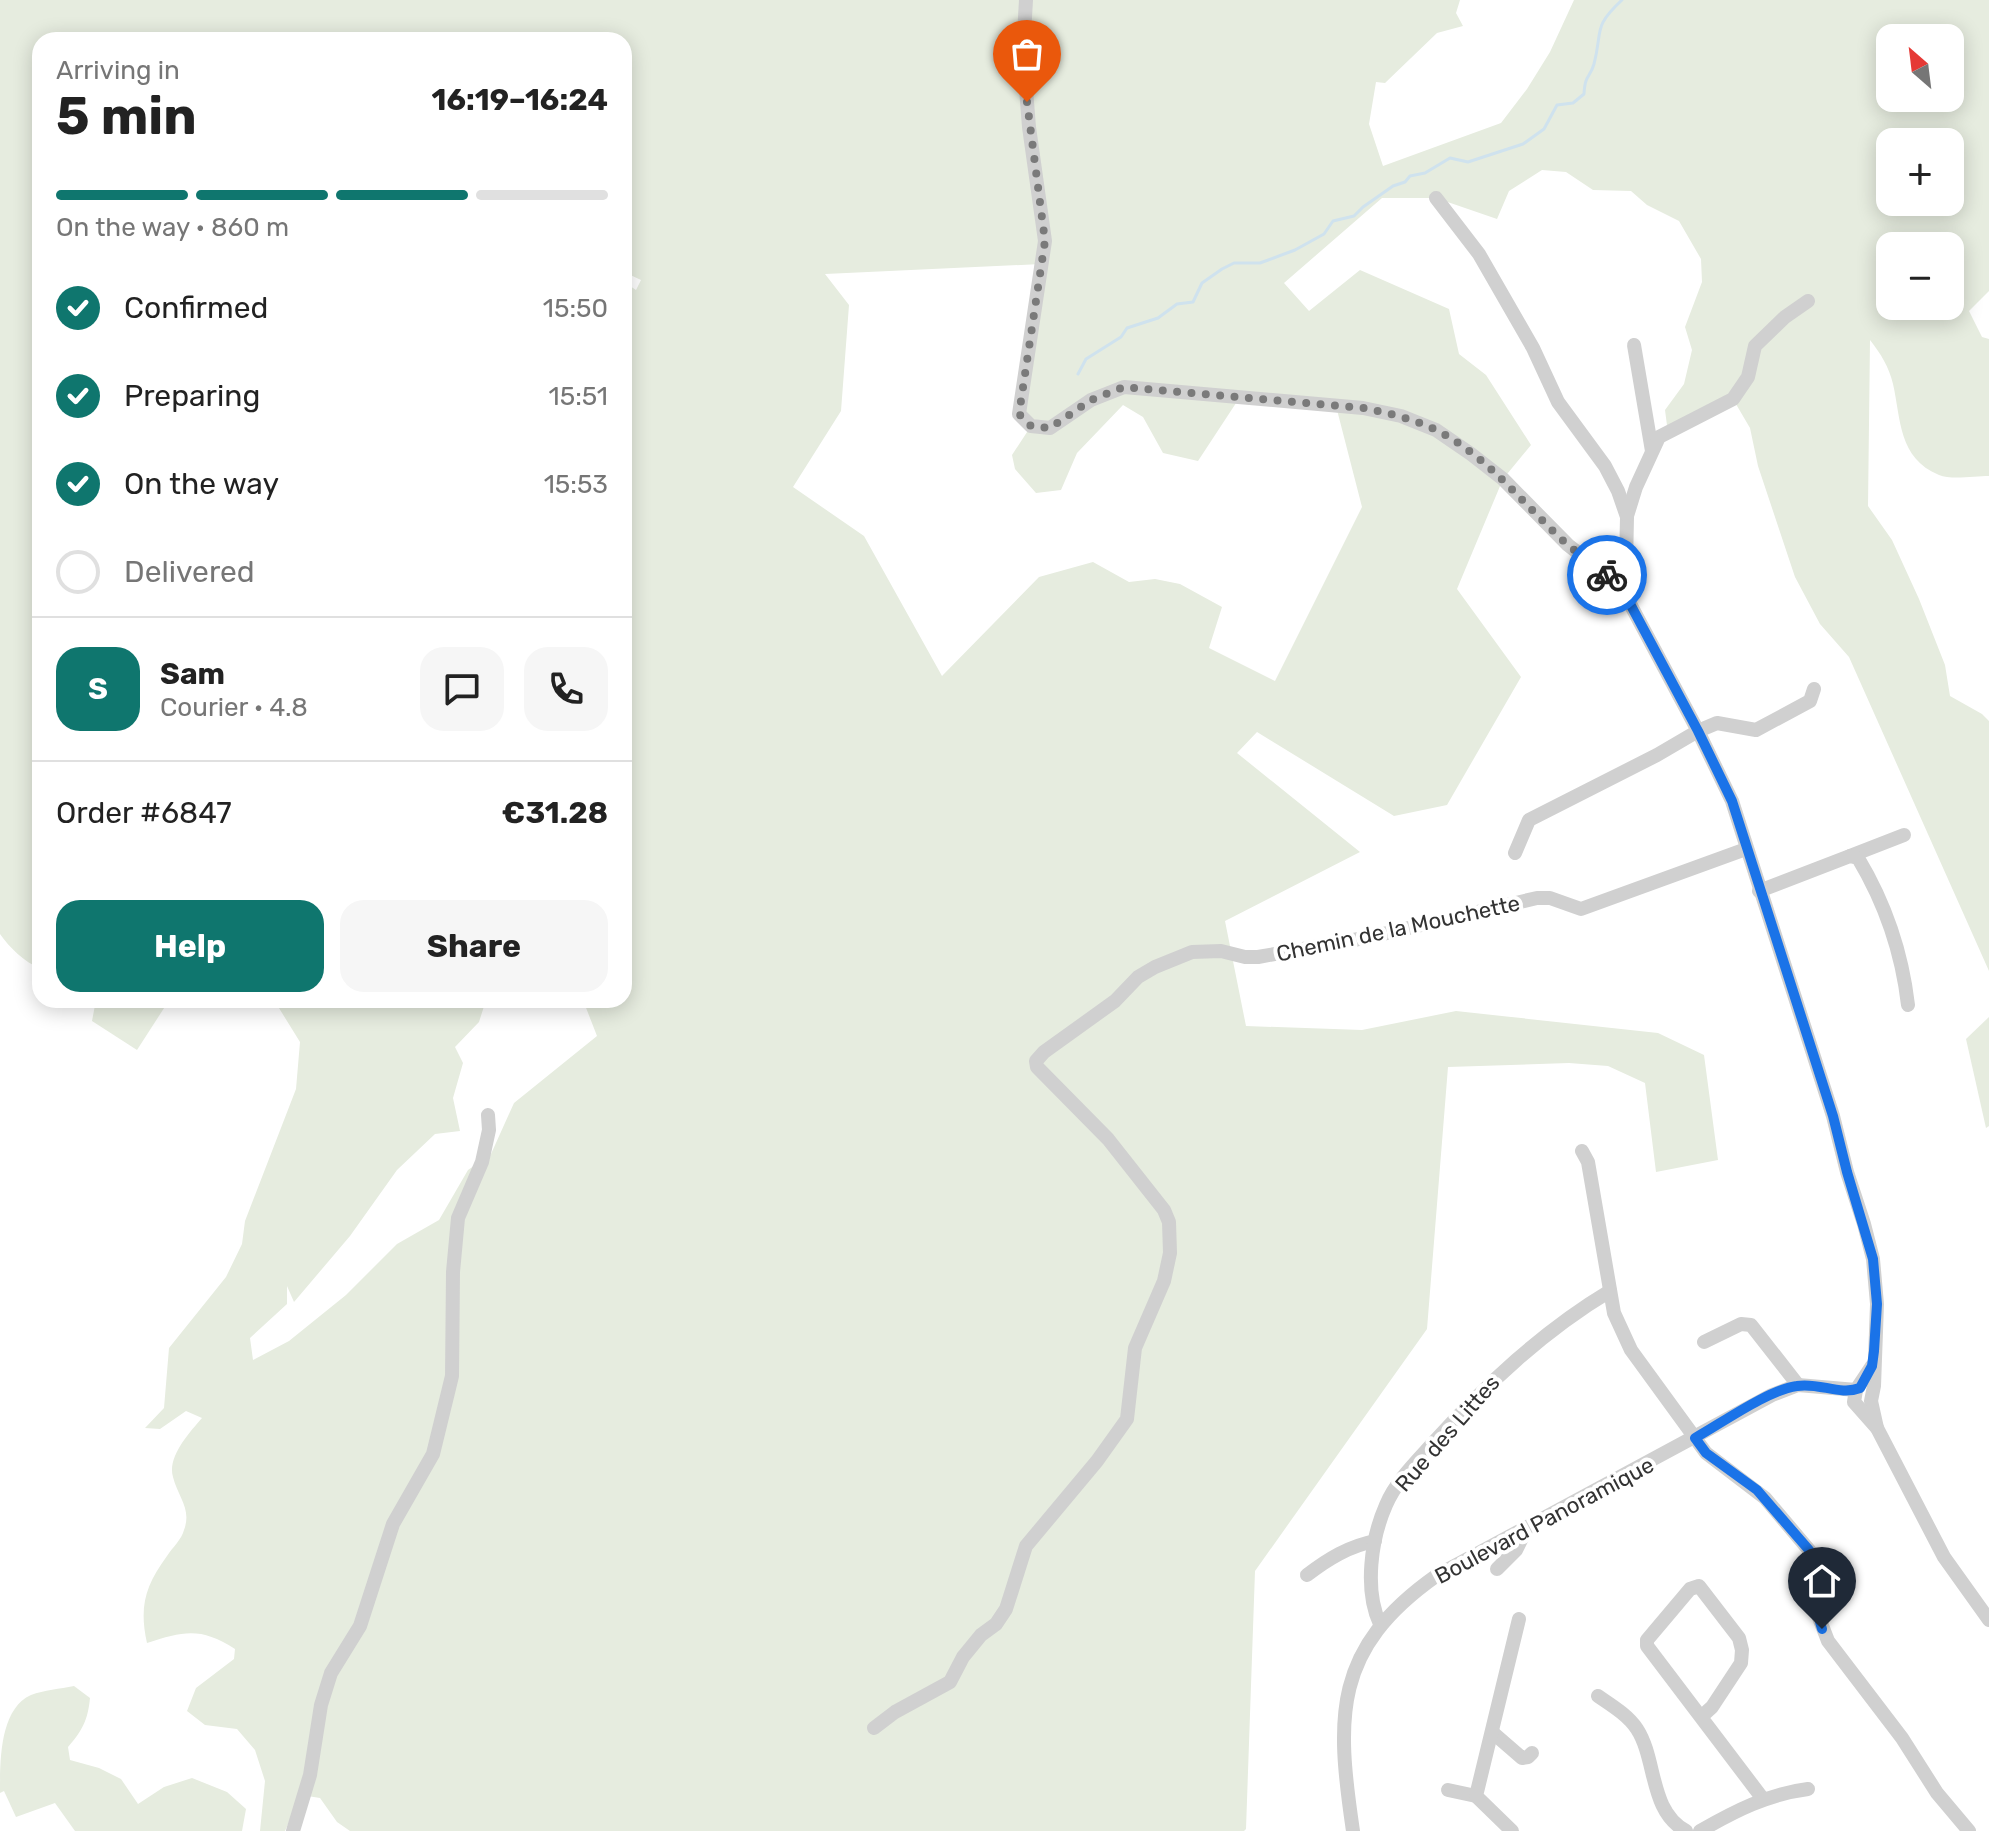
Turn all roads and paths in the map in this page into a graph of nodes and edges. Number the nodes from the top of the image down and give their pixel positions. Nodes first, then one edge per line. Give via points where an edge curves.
1 (1026, 0) edge
2 (1436, 198) dead end
3 (1808, 301) dead end
4 (1634, 345) dead end
5 (1652, 452) junction
6 (1627, 517) junction
7 (1620, 585) junction
8 (1814, 689) dead end
9 (1698, 731) junction
10 (1904, 835) dead end
11 (1746, 849) junction
12 (1515, 853) dead end
13 (1850, 856) junction
14 (1759, 891) junction
15 (1908, 1005) dead end
16 (488, 1115) dead end
17 (1582, 1151) dead end
18 (1610, 1291) junction
19 (1704, 1342) dead end
20 (1798, 1385) junction
21 (1862, 1397) junction
22 (1695, 1438) junction
23 (1526, 1530) junction
24 (1375, 1541) junction
25 (1497, 1569) dead end
26 (1307, 1575) dead end
27 (1519, 1619) dead end
28 (1989, 1620) edge
29 (1380, 1624) junction
30 (1598, 1696) dead end
31 (1701, 1717) junction
32 (874, 1728) dead end
33 (1492, 1732) junction
34 (1532, 1753) dead end
35 (1808, 1789) dead end
36 (1448, 1790) dead end
37 (1476, 1796) junction
38 (1763, 1799) junction
39 (293, 1831) edge
40 (1353, 1831) edge
41 (1512, 1831) edge
42 (1686, 1831) edge
43 (1700, 1831) edge
44 (1969, 1831) edge

1 - 7 street via 1023,51 1045,241 1019,414 1031,426 1050,428 1091,400 1124,387 1401,416 1436,430 1471,454 1568,545
2 - 6 street via 1479,254 1558,402 1605,466
3 - 5 street via 1755,346 1748,377 1733,399 1659,437
4 - 5 street
5 - 6 street
6 - 7 street
7 - 9 street
8 - 9 street via 1810,701 1756,730 1717,723
9 - 11 street via 1732,801
9 - 12 street via 1529,820
10 - 13 street
11 - 14 street
11 - 32 street, Chemin de la Mouchette via 1581,909 1537,898 1258,957 1192,952 1138,977 1115,1001 1044,1052 1037,1067 1108,1139 1164,1210 1171,1241 1164,1281 1135,1348 1127,1419 1026,1546 1006,1609 963,1657 950,1682
13 - 14 street
13 - 15 street via 1858,858 1886,916 1904,969
14 - 21 street via 1870,1248 1877,1304 1874,1386
16 - 39 street via 482,1162 458,1218 452,1376 433,1454 393,1524 360,1626 331,1673
17 - 18 street
18 - 22 street via 1631,1350
18 - 24 street, Rue des Littes via 1503,1369 1465,1408 1386,1503
19 - 20 street via 1741,1324 1751,1325
20 - 21 street
20 - 22 street, Boulevard Panoramique
21 - 28 street via 1944,1557
22 - 23 street, Boulevard Panoramique
22 - 44 street via 1706,1453 1757,1490 1809,1550 1817,1573 1818,1615 1828,1641
23 - 25 street
23 - 29 street, Boulevard Panoramique via 1436,1576
24 - 26 street via 1358,1544
24 - 29 street, Rue des Littes via 1373,1610
27 - 33 street
29 - 40 street, Boulevard Panoramique via 1355,1671 1345,1704 1344,1768
30 - 42 street via 1637,1729 1661,1805
31 - 31 street via 1647,1646 1690,1589 1699,1586 1739,1638 1742,1650 1741,1663
31 - 38 street
33 - 34 street via 1522,1758
33 - 37 street
35 - 38 street
36 - 37 street
37 - 41 street
38 - 43 street

